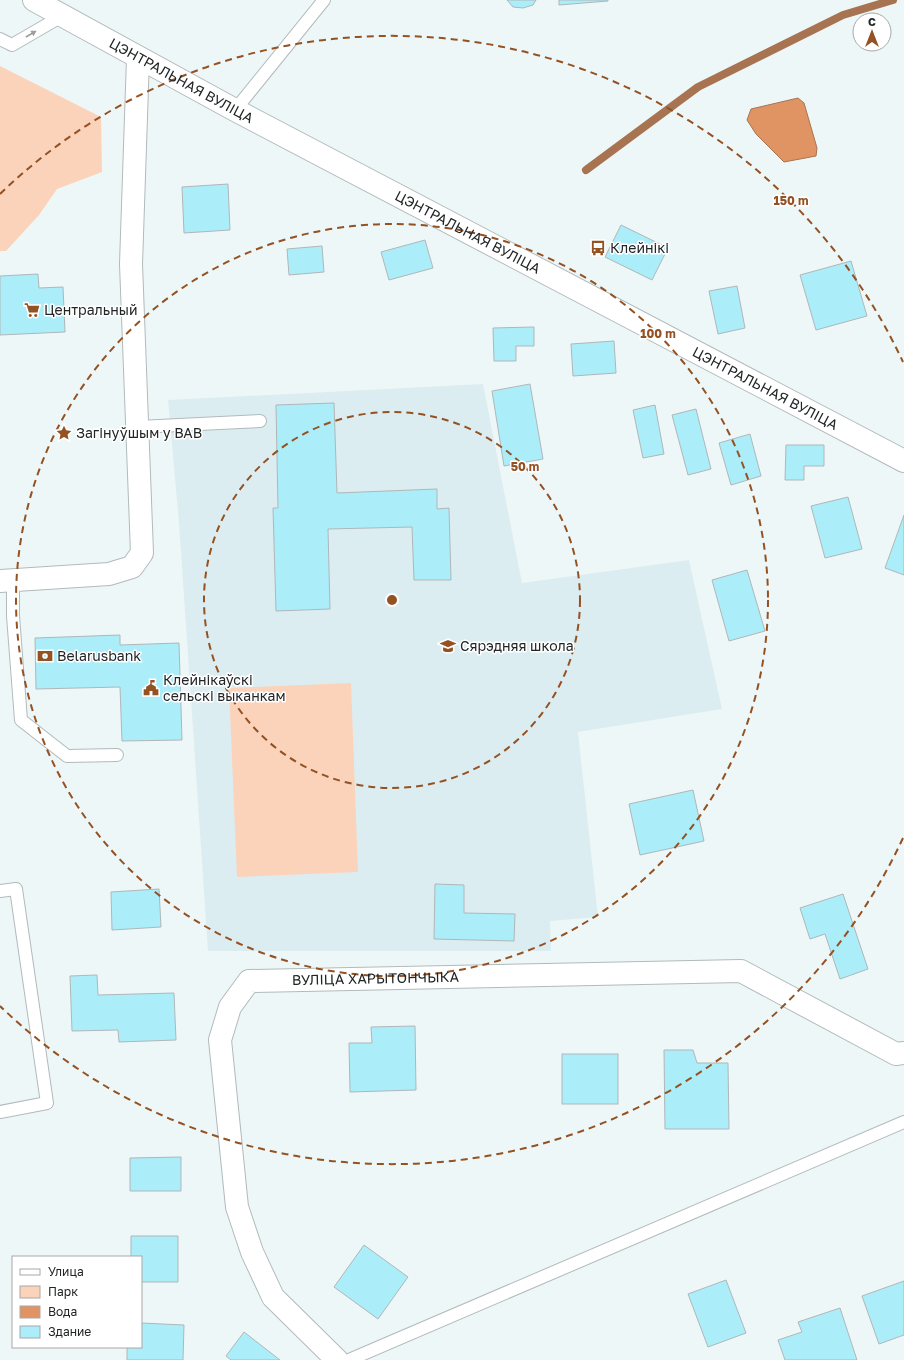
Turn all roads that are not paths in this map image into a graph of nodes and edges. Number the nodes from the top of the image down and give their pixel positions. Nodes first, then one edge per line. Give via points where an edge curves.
1 (34, 0) edge
2 (324, 0) edge
3 (62, 16) junction
4 (0, 39) edge
5 (138, 58) junction
6 (235, 110) junction
7 (260, 421) dead end
8 (138, 427) junction
9 (904, 461) edge
10 (6, 581) edge
11 (117, 755) dead end
12 (0, 890) edge
13 (904, 1053) edge
14 (0, 1112) edge
15 (904, 1122) edge
16 (338, 1360) edge
17 (349, 1360) edge

1 - 3 street, ЦЭНТРАЛЬНАЯ ВУЛІЦА
2 - 6 lane
4 -> 3 lane via 12,45
3 - 5 street, ЦЭНТРАЛЬНАЯ ВУЛІЦА
5 - 6 street, ЦЭНТРАЛЬНАЯ ВУЛІЦА
5 - 8 street via 131,264
6 - 9 street, ЦЭНТРАЛЬНАЯ ВУЛІЦА
7 - 8 lane
8 - 10 street via 142,553 132,568 109,574
10 - 11 lane via 13,616 21,720 67,756
12 - 14 lane via 16,889 47,1102
13 - 16 street, ВУЛІЦА ХАРЫТОНЧЫКА via 896,1054 741,971 249,981 230,1007 220,1040 237,1207 252,1252 273,1297
15 - 17 lane

